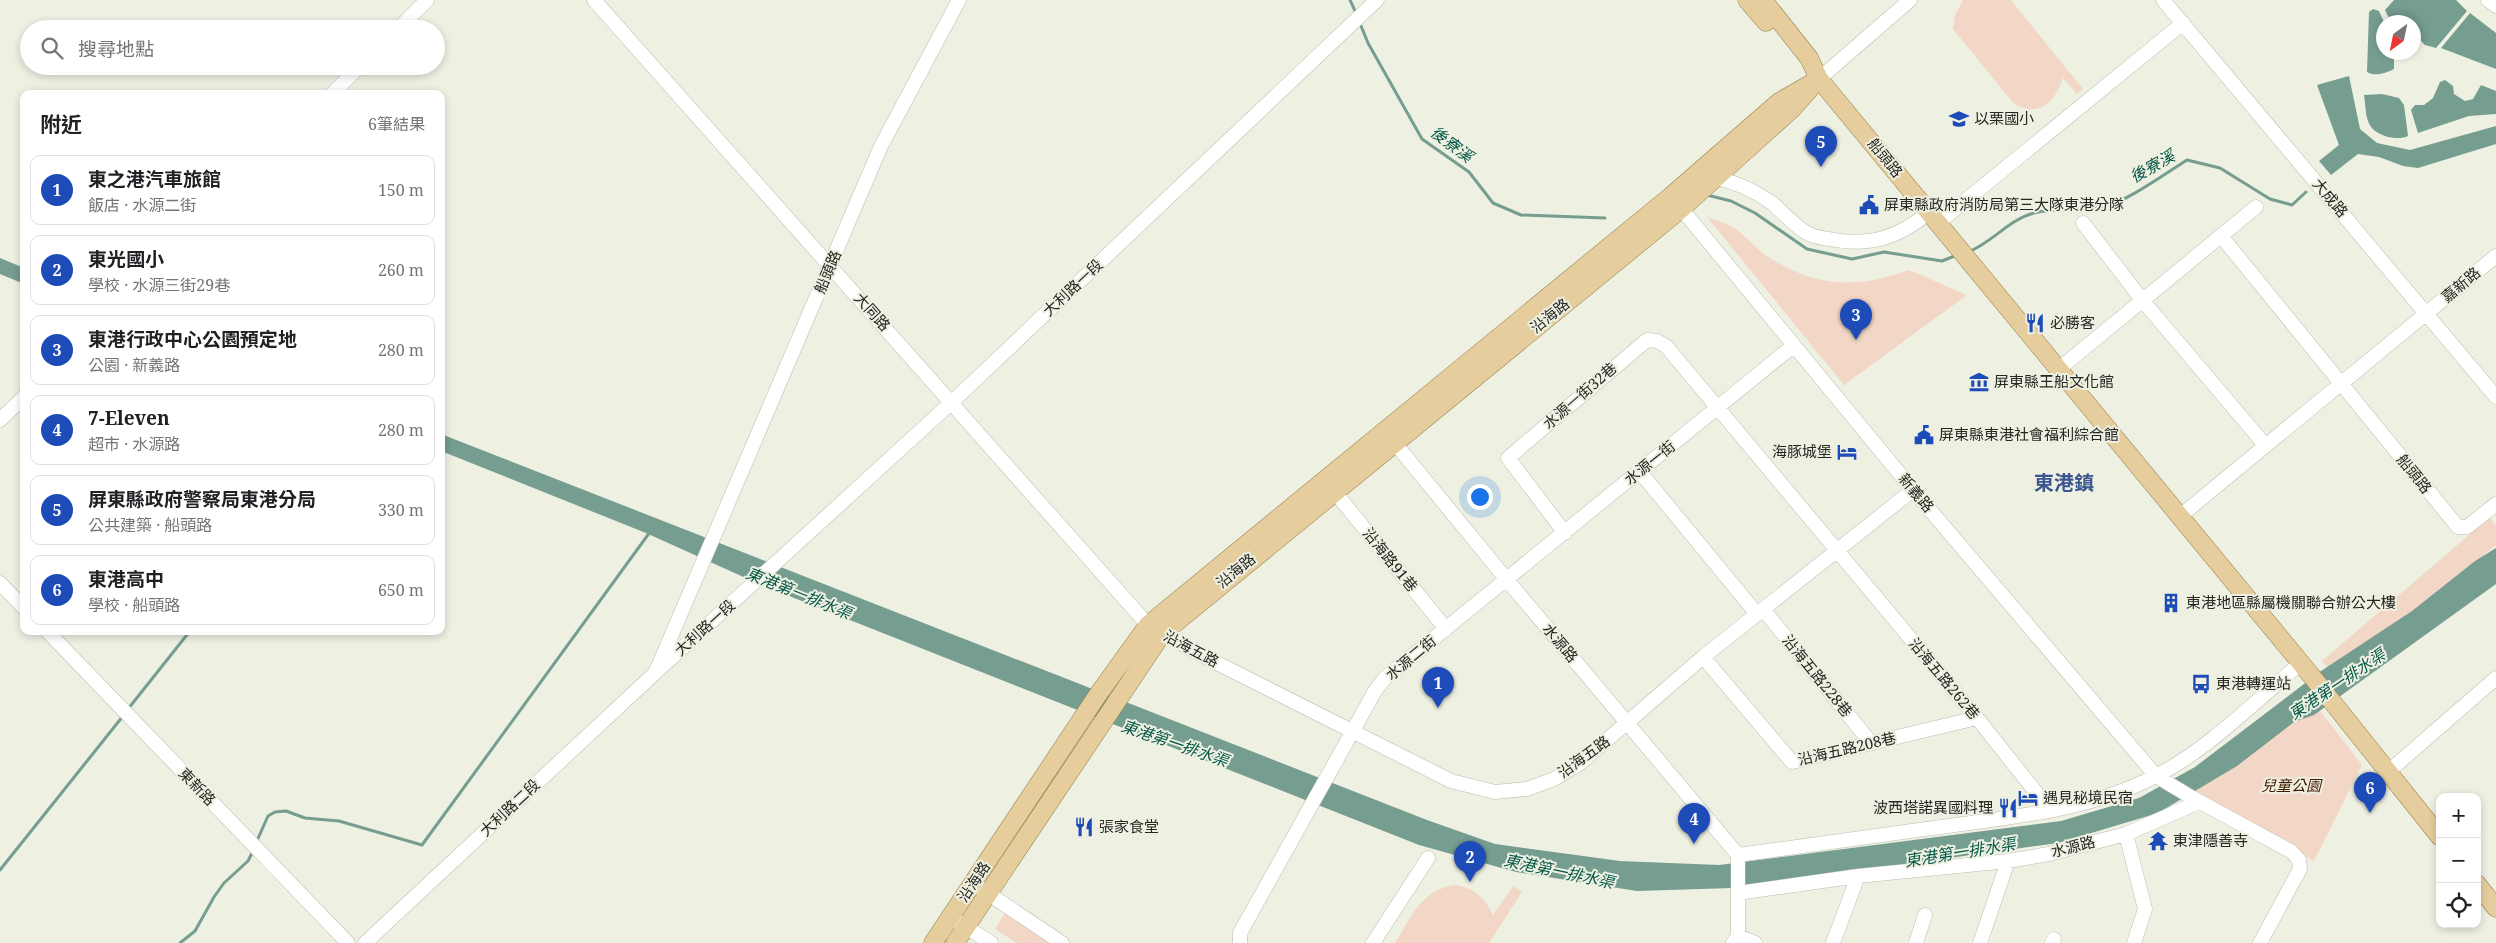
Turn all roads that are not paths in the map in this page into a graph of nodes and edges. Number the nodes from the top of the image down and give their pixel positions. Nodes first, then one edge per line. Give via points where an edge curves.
1 (428, 0) edge
2 (594, 0) edge
3 (959, 0) edge
4 (1747, 0) edge
5 (1762, 0) edge
6 (1910, 0) edge
7 (2164, 0) edge
8 (2488, 0) edge
9 (1373, 4) edge
10 (2496, 6) edge
11 (407, 20) edge
12 (2183, 23) junction
13 (351, 75) edge
14 (1819, 79) junction
15 (336, 90) edge
16 (1716, 178) junction
17 (1676, 202) junction
18 (2256, 207) dead end
19 (1933, 217) junction
20 (2083, 223) dead end
21 (2221, 236) junction
22 (2496, 256) edge
23 (831, 266) junction
24 (2143, 301) junction
25 (2427, 313) junction
26 (1793, 346) junction
27 (2059, 369) junction
28 (2342, 384) junction
29 (2496, 397) edge
30 (20, 401) edge
31 (952, 402) junction
32 (1716, 409) junction
33 (0, 420) edge
34 (1389, 436) junction
35 (2265, 445) junction
36 (1640, 472) junction
37 (1913, 490) junction
38 (1334, 491) junction
39 (2496, 504) edge
40 (2179, 517) junction
41 (1565, 533) junction
42 (1835, 551) junction
43 (1507, 580) junction
44 (0, 583) edge
45 (20, 604) edge
46 (1760, 611) junction
47 (1446, 629) junction
48 (1155, 630) junction
49 (50, 635) edge
50 (1703, 657) junction
51 (2301, 663) junction
52 (655, 673) junction
53 (2496, 678) edge
54 (1977, 718) junction
55 (1628, 723) junction
56 (1353, 730) junction
57 (1872, 743) junction
58 (2388, 772) junction
59 (2162, 779) junction
60 (2195, 800) junction
61 (2050, 810) junction
62 (2436, 832) edge
63 (2126, 834) junction
64 (1428, 858) dead end
65 (2008, 861) junction
66 (1738, 862) junction
67 (1858, 876) junction
68 (973, 883) junction
69 (2481, 888) edge
70 (1738, 891) junction
71 (989, 894) junction
72 (2495, 903) edge
73 (1926, 915) dead end
74 (950, 916) junction
75 (966, 927) junction
76 (1735, 940) edge
77 (348, 943) edge
78 (365, 943) edge
79 (933, 943) edge
80 (954, 943) edge
81 (991, 943) edge
82 (1062, 943) edge
83 (1240, 943) edge
84 (1373, 943) edge
85 (1755, 943) edge
86 (1833, 943) edge
87 (1916, 943) edge
88 (1980, 943) edge
89 (2134, 943) edge
90 (2260, 943) edge

1 - 11 street
2 - 23 street, 大同路
3 - 23 street, 船頭路 via 881,146
4 - 14 main road, 船頭路 via 1802,67
5 - 14 main road, 船頭路 via 1809,58
6 - 14 street
7 - 12 street, 大成路
8 - 10 street
9 - 31 street, 大利路一段
12 - 19 street
12 - 25 street, 大成路
13 - 15 street
14 - 16 main road, 沿海路 via 1792,110
14 - 17 main road, 沿海路 via 1779,102
14 - 19 main road, 船頭路
16 - 17 main road, 沿海路
16 - 19 street via 1737,182 1772,204 1809,235 1840,241 1857,243 1890,238
17 - 26 street, 新義路
17 - 34 main road, 沿海路
17 - 34 main road, 沿海路 via 1641,220 1610,244
18 - 21 street
19 - 27 main road, 船頭路
20 - 24 street
21 - 24 street
21 - 28 street, 船頭路
22 - 25 street, 嘉新路
23 - 31 street, 大同路
23 - 52 street, 船頭路
24 - 27 street
24 - 35 street
25 - 28 street
25 - 29 street, 大成路
26 - 32 street, 水源一街
26 - 37 street, 新義路
27 - 40 main road
28 - 35 street
28 - 39 street, 船頭路 via 2458,527 2468,527
30 - 33 street
31 - 48 street, 大同路
31 - 52 street, 大利路一段
32 - 36 street, 水源一街
32 - 41 street, 水源一街32巷 via 1666,346 1647,340 1508,458
32 - 42 street, 沿海五路262巷
34 - 38 main road, 沿海路
34 - 43 street, 水源路
34 - 48 main road, 沿海路
35 - 40 street
36 - 41 street, 水源一街
36 - 46 street, 沿海五路228巷
37 - 42 street, 沿海五路
37 - 59 street, 新義路
38 - 47 street, 沿海路91巷
38 - 48 main road, 沿海路
40 - 51 main road
41 - 43 street, 水源一街
42 - 46 street, 沿海五路
42 - 54 street, 沿海五路262巷
43 - 47 street, 水源二街
43 - 55 street, 水源路
44 - 45 street
46 - 50 street, 沿海五路
46 - 57 street, 沿海五路228巷
47 - 56 street, 水源二街 via 1385,678
48 - 56 street, 沿海五路
48 - 68 main road, 沿海路 via 1097,696
48 - 71 main road, 沿海路 via 1114,705
49 - 77 street, 東新路
50 - 55 street, 沿海五路
50 - 57 street, 沿海五路208巷 via 1792,762
51 - 58 main road
51 - 59 street
52 - 78 street, 大利路二段
53 - 58 street
54 - 57 street, 沿海五路208巷
54 - 61 street, 沿海五路262巷
55 - 56 street, 沿海五路 via 1578,764 1554,779 1528,789 1496,792 1451,781
55 - 66 street, 水源路
56 - 83 street, 水源二街 via 1240,933
58 - 62 main road
59 - 60 street, 新義路
59 - 61 street via 2110,796
60 - 63 street, 水源路
60 - 90 street via 2292,852 2298,860 2300,869
61 - 66 street
63 - 65 street, 水源路
63 - 89 street via 2145,909
64 - 84 street
65 - 67 street, 水源路
65 - 88 street
66 - 70 street
67 - 70 street, 水源路
67 - 86 street
68 - 71 street
68 - 74 main road, 沿海路
69 - 72 main road
70 - 76 street
71 - 75 main road, 沿海路
71 - 82 street
73 - 87 street
74 - 75 street
74 - 79 main road, 沿海路
75 - 80 main road, 沿海路
75 - 81 street
76 - 85 street

